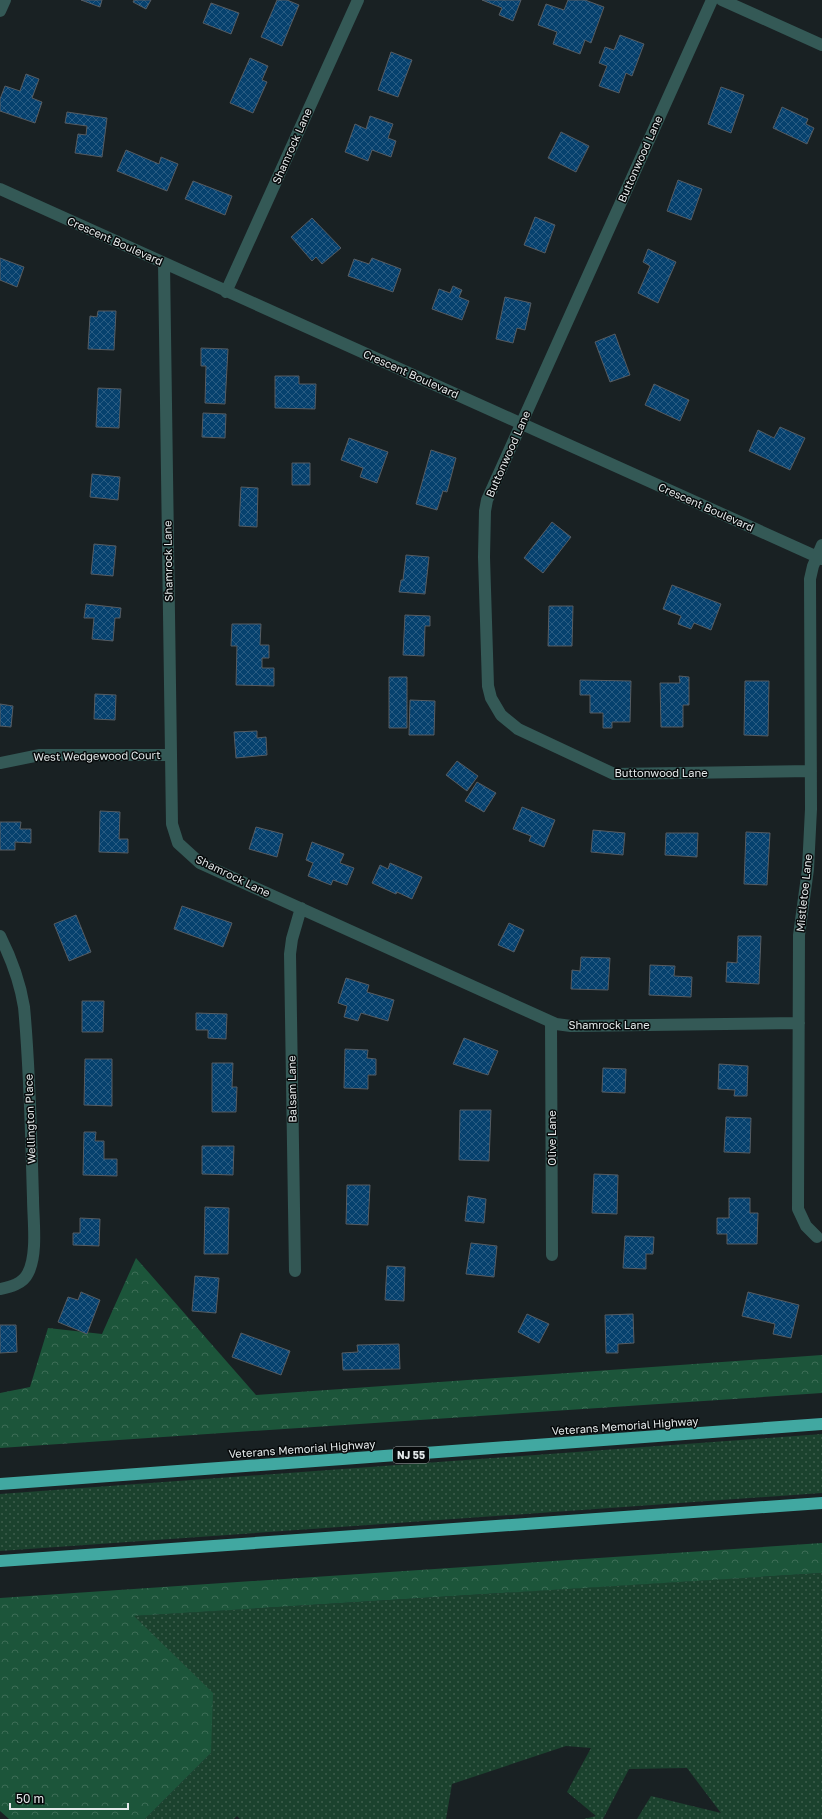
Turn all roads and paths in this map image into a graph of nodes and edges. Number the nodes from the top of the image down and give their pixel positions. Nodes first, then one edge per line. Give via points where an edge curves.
1 (5, 0) edge
2 (358, 0) edge
3 (712, 0) edge
4 (722, 0) edge
5 (0, 11) edge
6 (822, 45) edge
7 (0, 189) edge
8 (164, 263) junction
9 (226, 292) junction
10 (521, 423) junction
11 (822, 545) edge
12 (819, 558) edge
13 (171, 755) junction
14 (0, 763) edge
15 (811, 771) junction
16 (301, 908) junction
17 (0, 936) edge
18 (551, 1022) junction
19 (799, 1023) junction
20 (817, 1237) dead end
21 (552, 1255) dead end
22 (295, 1271) dead end
23 (0, 1289) edge
24 (822, 1424) edge
25 (0, 1484) edge
26 (822, 1503) edge
27 (0, 1561) edge

1 - 5 street
2 - 9 street, Shamrock Lane
3 - 10 street, Buttonwood Lane
4 - 6 street
7 - 8 street, Crescent Boulevard
8 - 9 street, Crescent Boulevard
8 - 13 street, Shamrock Lane
9 - 10 street, Crescent Boulevard
10 - 12 street, Crescent Boulevard
10 - 15 street, Buttonwood Lane via 485,511 488,686 491,698 501,715 518,729 614,774
11 - 12 street, Mistletoe Lane
12 - 15 street, Mistletoe Lane via 810,579
13 - 14 street, West Wedgewood Court via 40,755
13 - 16 street, Shamrock Lane via 172,824 178,843 200,863
15 - 19 street, Mistletoe Lane via 808,869 799,935
16 - 18 street, Shamrock Lane
16 - 22 street, Balsam Lane via 290,954
17 - 23 street, Wellington Place via 22,990 24,1007 32,1138 33,1242 28,1275 18,1284
18 - 19 street, Shamrock Lane via 570,1026
18 - 21 street, Olive Lane
19 - 20 street, Mistletoe Lane via 798,1209 806,1226
24 - 25 highway, Veterans Memorial Highway / NJ 55
26 - 27 highway

